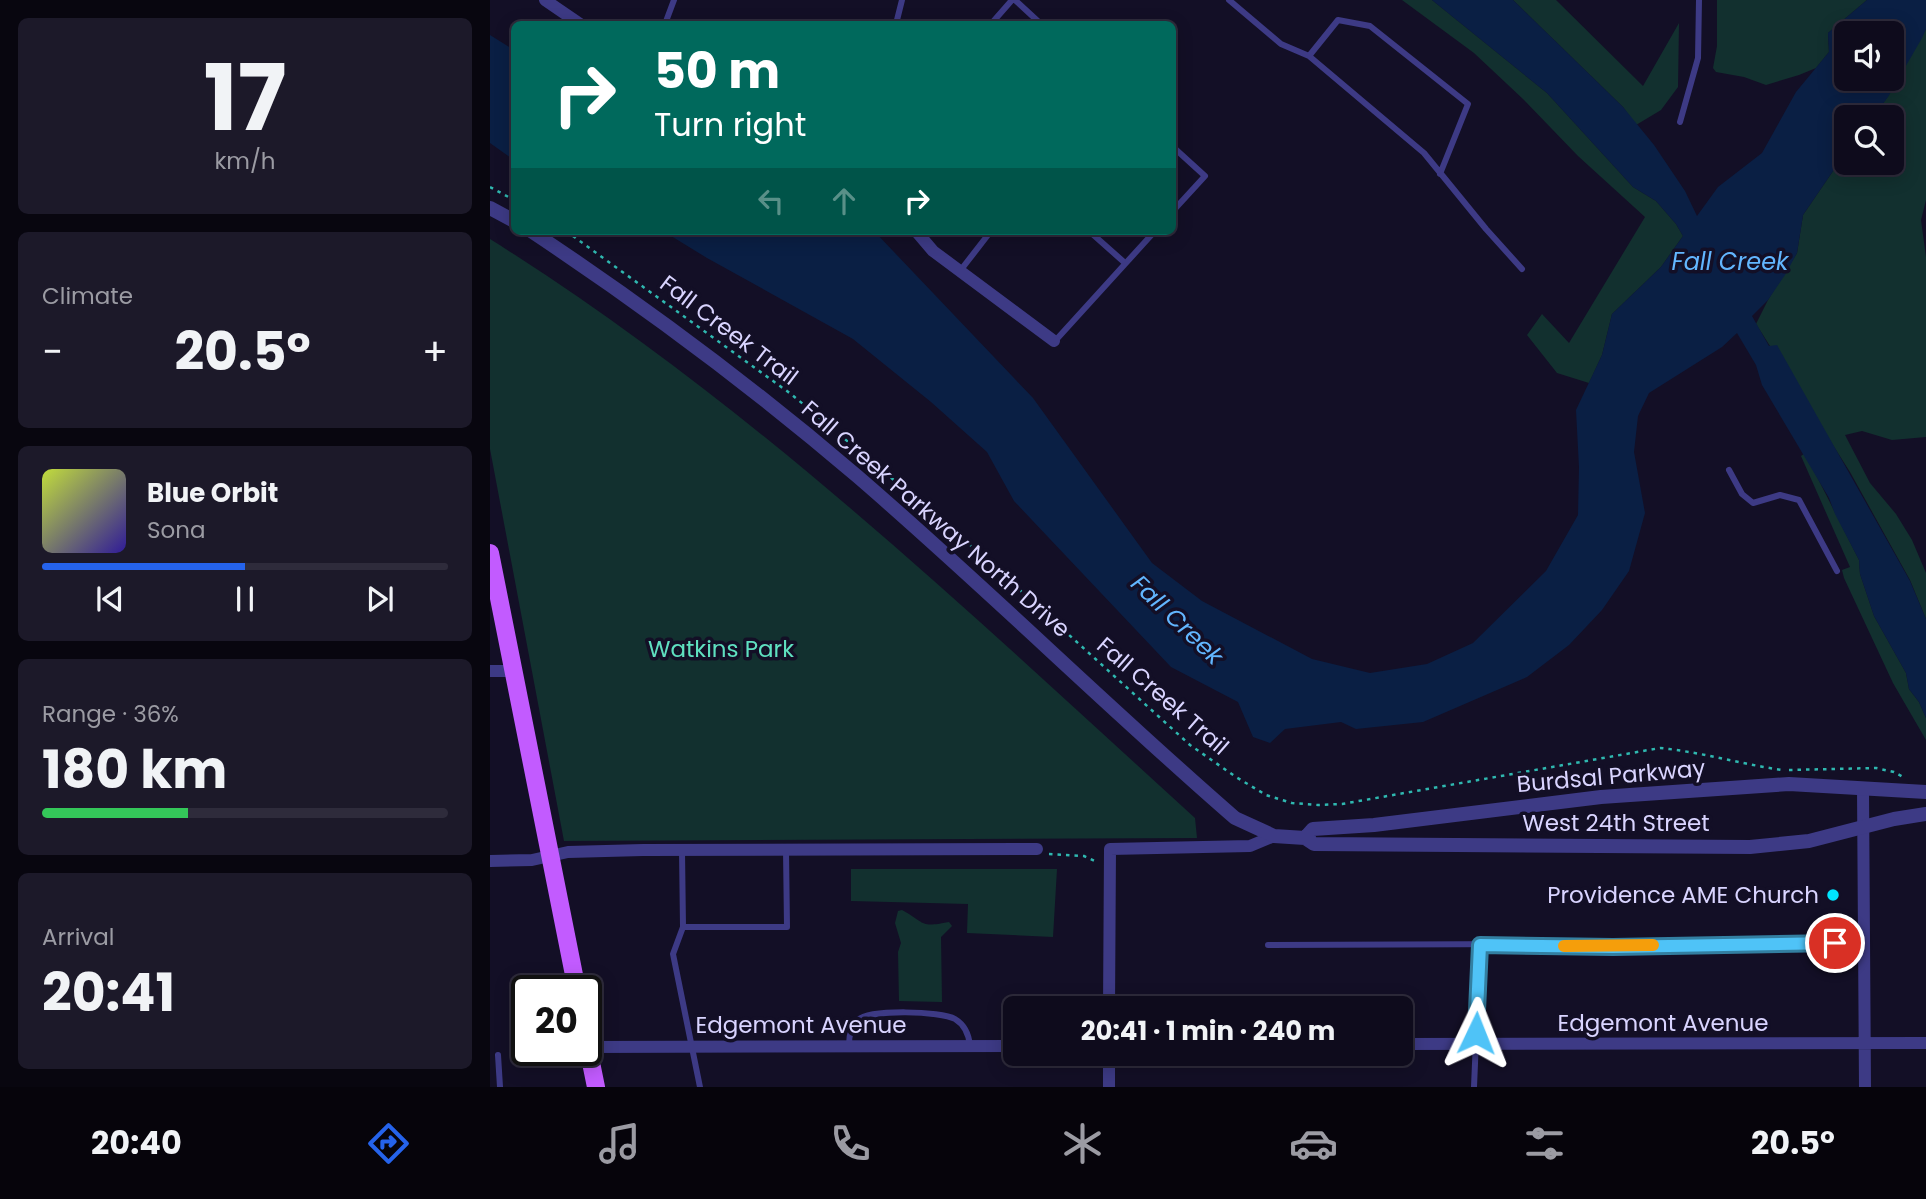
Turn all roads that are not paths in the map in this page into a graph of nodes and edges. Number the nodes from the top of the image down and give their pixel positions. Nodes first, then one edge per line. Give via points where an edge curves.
1 (545, 0) edge
2 (674, 0) edge
3 (902, 0) edge
4 (1014, 0) edge
5 (1229, 0) edge
6 (1699, 0) edge
7 (576, 21) edge
8 (666, 21) edge
9 (897, 21) edge
10 (994, 21) edge
11 (1038, 21) edge
12 (1309, 56) junction
13 (1680, 122) dead end
14 (1176, 150) edge
15 (1440, 174) junction
16 (490, 208) edge
17 (1176, 208) edge
18 (511, 219) edge
19 (537, 235) edge
20 (919, 235) edge
21 (988, 235) edge
22 (1094, 235) edge
23 (1151, 235) edge
24 (1125, 263) junction
25 (1522, 269) dead end
26 (960, 271) junction
27 (1054, 341) joint
28 (1729, 471) dead end
29 (490, 553) edge
30 (1837, 571) dead end
31 (490, 671) edge
32 (513, 671) junction
33 (1863, 789) junction
34 (1926, 792) edge
35 (1926, 814) edge
36 (1863, 828) junction
37 (1275, 836) junction
38 (1305, 838) junction
39 (1037, 849) road end
40 (786, 850) junction
41 (682, 851) junction
42 (550, 856) junction
43 (490, 861) edge
44 (683, 927) junction
45 (1864, 942) junction
46 (1268, 945) dead end
47 (1480, 945) junction
48 (575, 975) edge
49 (1110, 996) edge
50 (602, 1043) edge
51 (1926, 1043) edge
52 (1413, 1044) edge
53 (1476, 1044) junction
54 (1864, 1044) junction
55 (692, 1045) junction
56 (849, 1045) junction
57 (970, 1046) junction
58 (1003, 1046) edge
59 (498, 1055) dead end
60 (592, 1066) edge
61 (1109, 1066) edge
62 (500, 1087) edge
63 (596, 1087) edge
64 (700, 1087) edge
65 (1109, 1087) edge
66 (1474, 1087) edge
67 (1865, 1087) edge

1 - 7 street
2 - 8 lane
3 - 9 lane
4 - 10 lane
4 - 11 lane
5 - 12 lane via 1281,44
6 - 13 lane via 1698,58
12 - 15 lane via 1423,153
12 - 15 lane via 1338,20 1370,26 1468,104
14 - 17 lane via 1205,176
15 - 25 lane
16 - 18 street
19 - 37 street, Fall Creek Parkway North Drive via 819,444 1235,818
20 - 26 street
21 - 26 lane
22 - 24 lane
23 - 24 lane
24 - 27 lane
26 - 27 street
28 - 30 lane via 1753,503 1780,495 1799,500
29 - 32 main road
31 - 32 street
32 - 42 main road
33 - 34 street, Burdsal Parkway
33 - 36 street
33 - 38 street, Burdsal Parkway via 1789,785 1588,798 1313,830
35 - 36 street, West 24th Street
36 - 38 street, West 24th Street via 1799,843 1750,847 1314,845
36 - 45 street
37 - 38 street, Fall Creek Parkway North Drive
37 - 49 street via 1250,846 1110,849
39 - 40 street
40 - 41 street
40 - 44 lane via 787,927
41 - 42 street
41 - 44 lane
42 - 43 street
42 - 48 main road
44 - 55 lane via 673,954
45 - 47 lane
45 - 54 street
46 - 47 lane
47 - 53 lane
50 - 55 street, Edgemont Avenue
51 - 54 street, Edgemont Avenue
52 - 53 street, Edgemont Avenue
53 - 54 street, Edgemont Avenue
53 - 66 lane
54 - 67 street
55 - 56 street, Edgemont Avenue
55 - 64 lane
56 - 57 street, Edgemont Avenue
56 - 57 lane via 859,1018 941,1013 958,1020 969,1034
57 - 58 street, Edgemont Avenue
59 - 62 lane
60 - 63 main road
61 - 65 street

